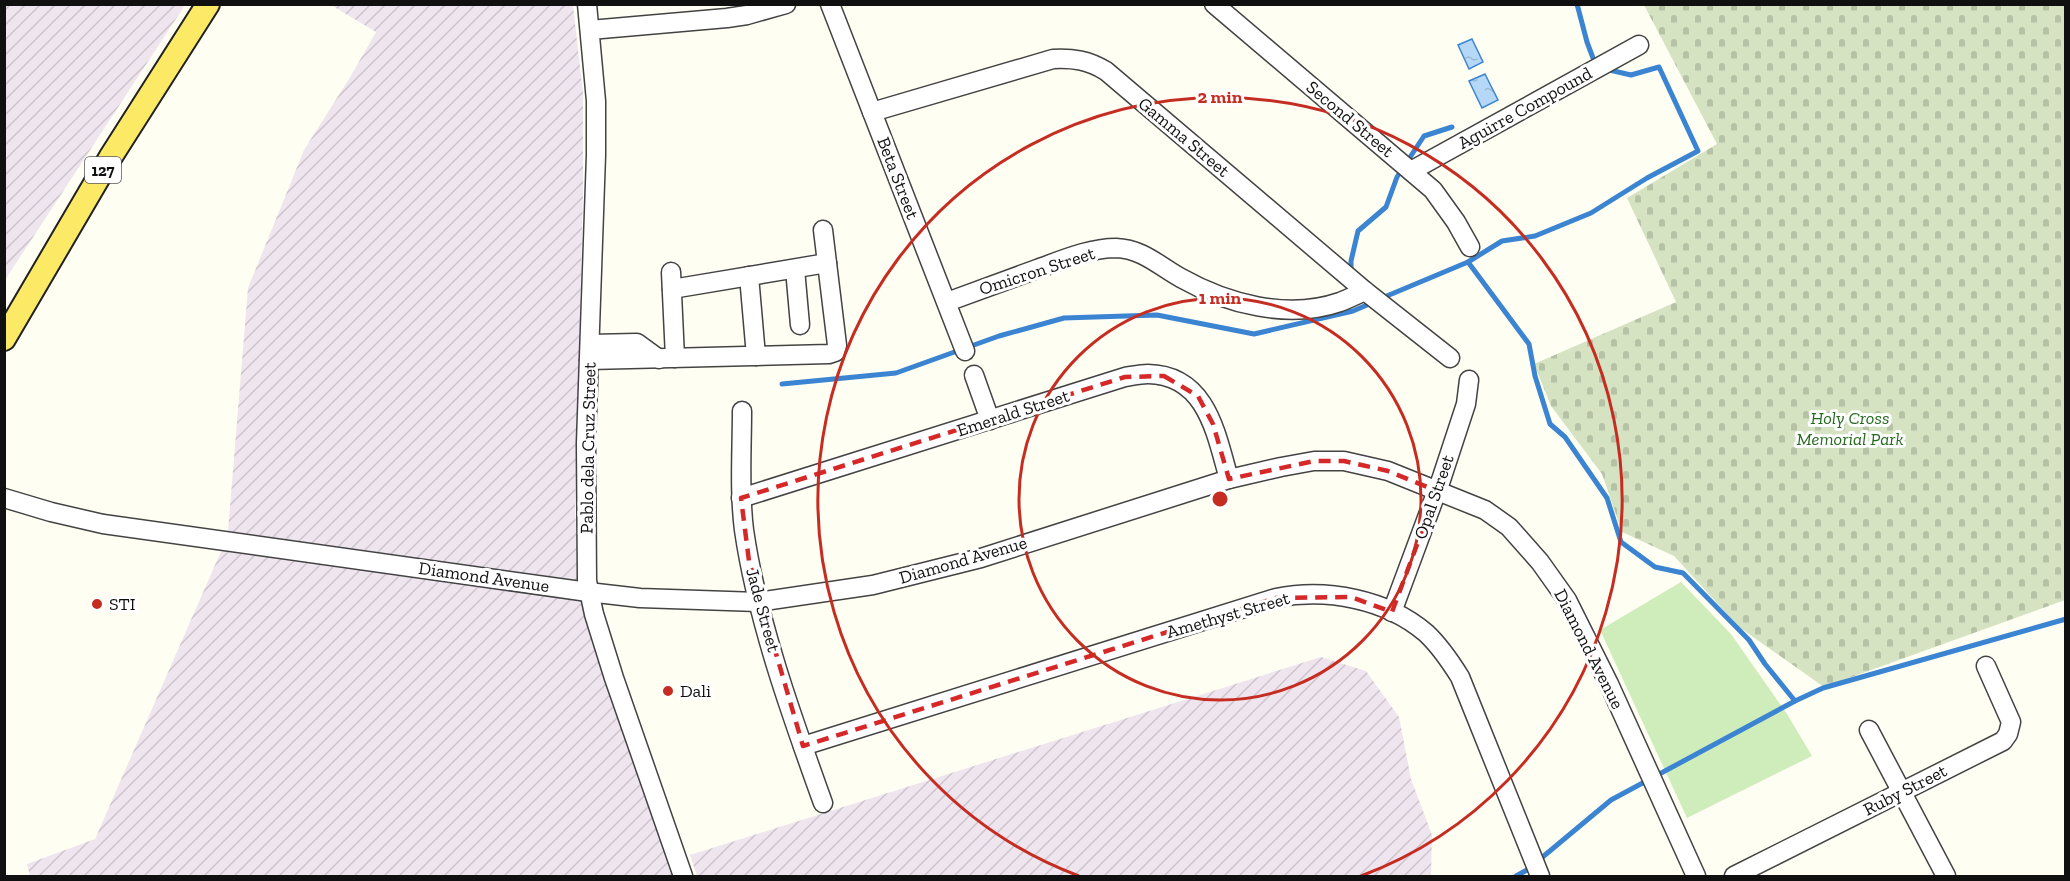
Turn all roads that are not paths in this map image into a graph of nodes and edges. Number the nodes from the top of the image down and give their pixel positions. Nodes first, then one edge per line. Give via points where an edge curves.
1 (208, 4) edge
2 (587, 4) edge
3 (786, 4) edge
4 (830, 4) edge
5 (1214, 4) edge
6 (590, 30) junction
7 (1639, 45) dead end
8 (872, 112) junction
9 (1411, 171) junction
10 (823, 230) dead end
11 (1470, 247) dead end
12 (827, 263) junction
13 (795, 268) junction
14 (749, 276) junction
15 (1365, 291) junction
16 (947, 302) junction
17 (800, 325) dead end
18 (4, 339) edge
19 (965, 351) dead end
20 (590, 352) junction
21 (756, 356) junction
22 (667, 358) junction
23 (1450, 358) dead end
24 (974, 375) dead end
25 (1469, 380) dead end
26 (742, 411) dead end
27 (990, 420) junction
28 (1229, 479) junction
29 (1437, 491) junction
30 (4, 498) edge
31 (741, 498) junction
32 (588, 592) junction
33 (758, 602) junction
34 (1392, 612) junction
35 (1986, 666) dead end
36 (1869, 730) dead end
37 (803, 746) junction
38 (1901, 791) junction
39 (824, 803) dead end
40 (683, 876) edge
41 (1540, 876) edge
42 (1696, 876) edge
43 (1734, 876) edge
44 (1946, 876) edge

1 - 18 main road, 127 via 110,158
2 - 6 street, Pablo dela Cruz Street
3 - 6 street via 727,18
4 - 8 street, Beta Street
5 - 9 street, Second Street
6 - 20 street, Pablo dela Cruz Street via 596,102
7 - 9 street, Aguirre Compound
8 - 15 street, Gamma Street via 1053,59 1094,63
8 - 16 street, Beta Street
9 - 11 street, Second Street via 1433,190
10 - 12 street
12 - 13 street
12 - 21 street via 835,352
13 - 14 street
13 - 17 street
14 - 21 street
14 - 22 street via 672,281
15 - 16 street, Omicron Street via 1338,303 1306,309 1236,302 1207,292 1134,250 1115,248 1077,255
15 - 23 street, Gamma Street
16 - 19 street, Beta Street
20 - 22 street via 637,343
20 - 32 street, Pablo dela Cruz Street via 585,509
21 - 22 street
24 - 27 street
25 - 29 street, Opal Street via 1466,404
26 - 31 street, Jade Street
27 - 28 street, Emerald Street via 1125,377 1164,376 1198,396 1207,410
27 - 31 street, Emerald Street
28 - 29 street, Diamond Avenue via 1314,461 1344,461 1388,471
28 - 33 street, Diamond Avenue via 981,558 873,585
29 - 34 street, Opal Street
29 - 42 street, Diamond Avenue via 1485,510 1509,527 1568,600
30 - 32 street, Diamond Avenue via 103,524
31 - 33 street, Jade Street
32 - 33 street, Diamond Avenue
32 - 40 street, Pablo dela Cruz Street
33 - 37 street, Jade Street
34 - 37 street, Amethyst Street via 1351,597 1294,594 1276,598
34 - 41 street, Amethyst Street via 1425,632 1460,677
35 - 38 street, Ruby Street via 2011,722 2008,734 2003,741
36 - 38 street
37 - 39 street, Jade Street
38 - 43 street, Ruby Street
38 - 44 street

